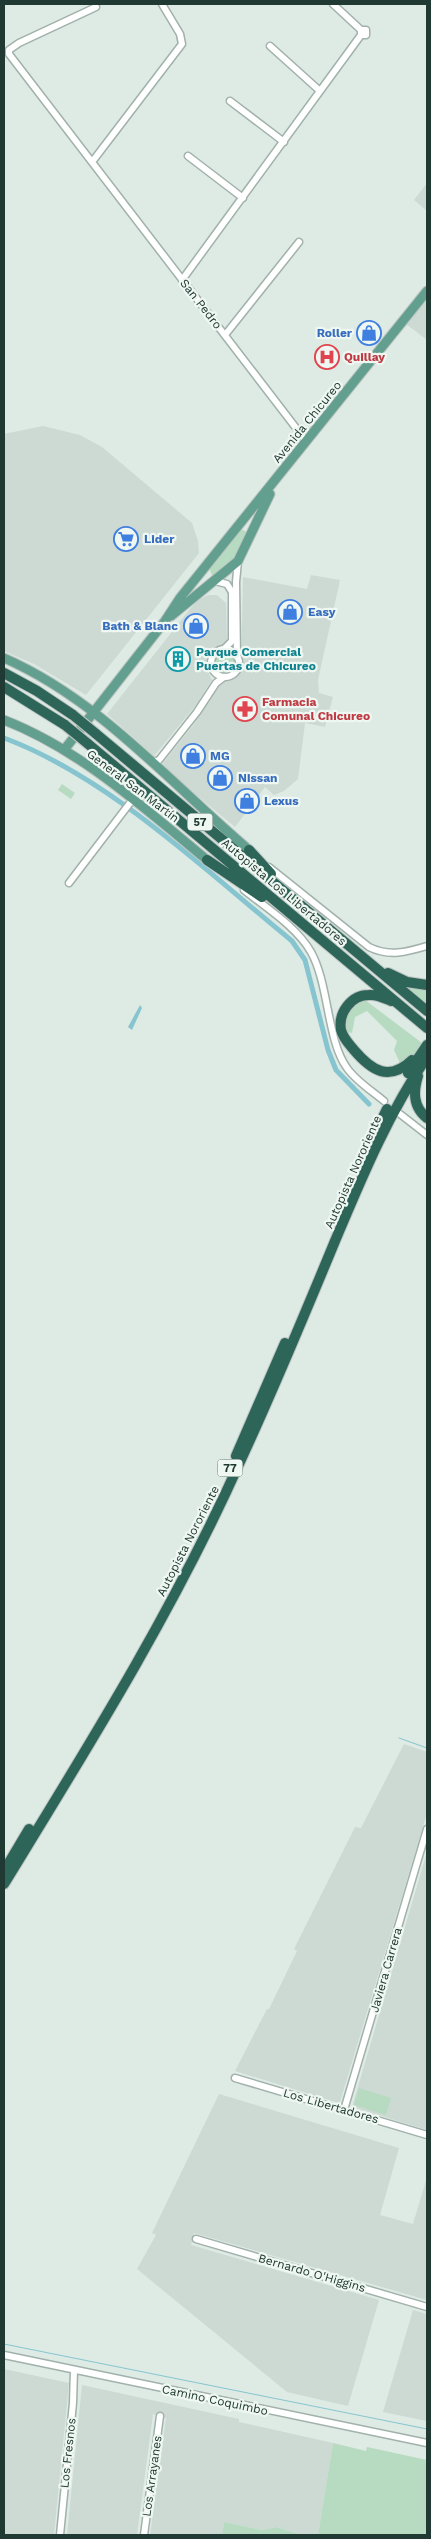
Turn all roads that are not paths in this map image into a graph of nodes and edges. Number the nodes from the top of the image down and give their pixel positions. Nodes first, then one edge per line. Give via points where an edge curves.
1 (162, 4) edge
2 (333, 4) edge
3 (96, 7) dead end
4 (270, 46) dead end
5 (320, 91) junction
6 (230, 101) dead end
7 (284, 142) junction
8 (188, 156) dead end
9 (94, 164) junction
10 (243, 198) junction
11 (299, 242) dead end
12 (182, 280) junction
13 (427, 291) edge
14 (225, 335) junction
15 (306, 441) junction
16 (280, 474) junction
17 (237, 528) junction
18 (250, 537) junction
19 (238, 561) junction
20 (206, 565) junction
21 (215, 581) junction
22 (165, 621) junction
23 (224, 649) junction
24 (238, 657) junction
25 (4, 658) edge
26 (214, 672) junction
27 (4, 673) edge
28 (224, 677) junction
29 (214, 686) junction
30 (4, 687) edge
31 (94, 713) junction
32 (4, 720) edge
33 (64, 750) junction
34 (157, 763) junction
35 (133, 799) junction
36 (249, 850) junction
37 (207, 860) junction
38 (69, 883) dead end
39 (306, 911) junction
40 (296, 919) junction
41 (427, 946) edge
42 (368, 962) junction
43 (427, 985) edge
44 (400, 1005) junction
45 (427, 1012) edge
46 (427, 1028) edge
47 (425, 1054) edge
48 (384, 1101) dead end
49 (400, 1114) dead end
50 (427, 1118) edge
51 (427, 1135) edge
52 (427, 1829) edge
53 (4, 1871) edge
54 (4, 1884) edge
55 (235, 2078) dead end
56 (344, 2110) junction
57 (427, 2135) edge
58 (196, 2239) dead end
59 (427, 2307) edge
60 (4, 2355) edge
61 (74, 2370) junction
62 (160, 2416) dead end
63 (427, 2443) edge
64 (60, 2535) edge
65 (144, 2535) edge

1 - 9 street via 180,34 182,44
2 - 5 street via 361,32
3 - 9 street, San Pedro via 19,43 8,52
4 - 5 street
5 - 7 street
6 - 7 street
7 - 10 street
8 - 10 street
9 - 12 street, San Pedro
10 - 12 street
11 - 14 street
12 - 14 street, San Pedro
13 - 15 main road, Avenida Chicureo
14 - 15 street, San Pedro
15 - 16 main road, Avenida Chicureo
16 - 17 main road, Avenida Chicureo
16 - 18 main road, Avenida Chicureo
17 - 18 main road via 246,528
17 - 20 main road, Avenida Chicureo
18 - 19 main road, Avenida Chicureo
19 - 21 main road, Avenida Chicureo
19 - 24 street
20 - 21 main road via 206,574
20 - 22 main road, Avenida Chicureo
21 - 22 main road, Avenida Chicureo
21 - 23 street via 227,584 232,592 232,641
22 - 31 main road, Avenida Chicureo
23 - 24 street via 231,650
23 - 26 street via 212,659
24 - 28 street via 237,670 233,675
25 - 31 main road, General San Martín via 56,685
26 - 28 street
26 - 29 street
27 - 39 highway, Autopista Los Libertadores / 57, bridge via 73,715
28 - 29 street
29 - 34 street
30 - 40 highway, Autopista Los Libertadores / 57, bridge via 65,725
31 - 33 main road, Avenida Chicureo
31 - 34 main road, General San Martín
32 - 33 main road, General San Martín
33 - 35 main road, General San Martín
34 - 36 main road, General San Martín
35 - 37 main road, General San Martín
35 - 38 street
36 - 39 highway
36 - 41 street, General San Martín via 369,947 385,953 397,953
37 - 40 highway
37 - 48 street, General San Martín via 305,944 320,973 342,1059 353,1075
39 - 42 highway, Autopista Los Libertadores / 57
40 - 44 highway, Autopista Los Libertadores / 57
42 - 43 highway via 401,980
42 - 45 highway, Autopista Los Libertadores / 57
44 - 46 highway, Autopista Los Libertadores / 57
44 - 47 highway via 374,995 357,998 343,1013 341,1026 344,1038 369,1065 385,1072 403,1068
47 - 50 highway via 414,1096
47 - 53 highway, Autopista Nororiente / 77 via 394,1096 373,1136 247,1432 172,1587 112,1694
47 - 54 highway, Autopista Nororiente / 77 via 374,1150 252,1438 194,1559 128,1680
49 - 51 street
52 - 56 street, Javiera Carrera
55 - 56 street, Los Libertadores
56 - 57 street, Los Libertadores
58 - 59 street, Bernardo O'Higgins
60 - 61 street, Camino Coquimbo
61 - 63 street, Camino Coquimbo
61 - 64 street, Los Fresnos
62 - 65 street, Los Arrayanes

